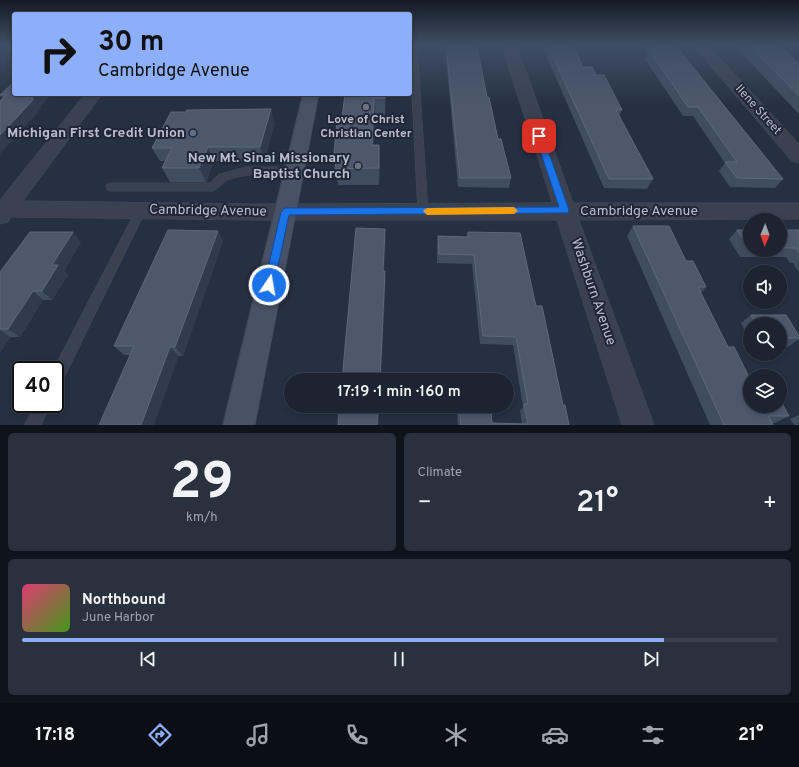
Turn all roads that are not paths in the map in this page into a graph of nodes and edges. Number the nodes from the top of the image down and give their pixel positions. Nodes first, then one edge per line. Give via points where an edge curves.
1 (414, 66) edge
2 (516, 66) edge
3 (718, 66) edge
4 (92, 96) edge
5 (312, 96) edge
6 (799, 156) edge
7 (294, 170) junction
8 (111, 188) dead end
9 (141, 210) junction
10 (565, 210) junction
11 (799, 210) edge
12 (423, 211) junction
13 (2, 212) edge
14 (285, 212) junction
15 (64, 363) edge
16 (39, 413) edge
17 (33, 425) edge
18 (239, 425) edge
19 (638, 425) edge

1 - 12 lane
2 - 10 street, Washburn Avenue
3 - 6 street, Ilene Street
4 - 13 street
5 - 7 street
7 - 8 lane via 246,171 222,178 213,187
7 - 14 street
9 - 13 street, Cambridge Avenue
9 - 14 street, Cambridge Avenue
9 - 15 lane
10 - 11 street, Cambridge Avenue
10 - 12 street, Cambridge Avenue
10 - 19 street, Washburn Avenue
12 - 14 street, Cambridge Avenue
14 - 18 street
16 - 17 lane

